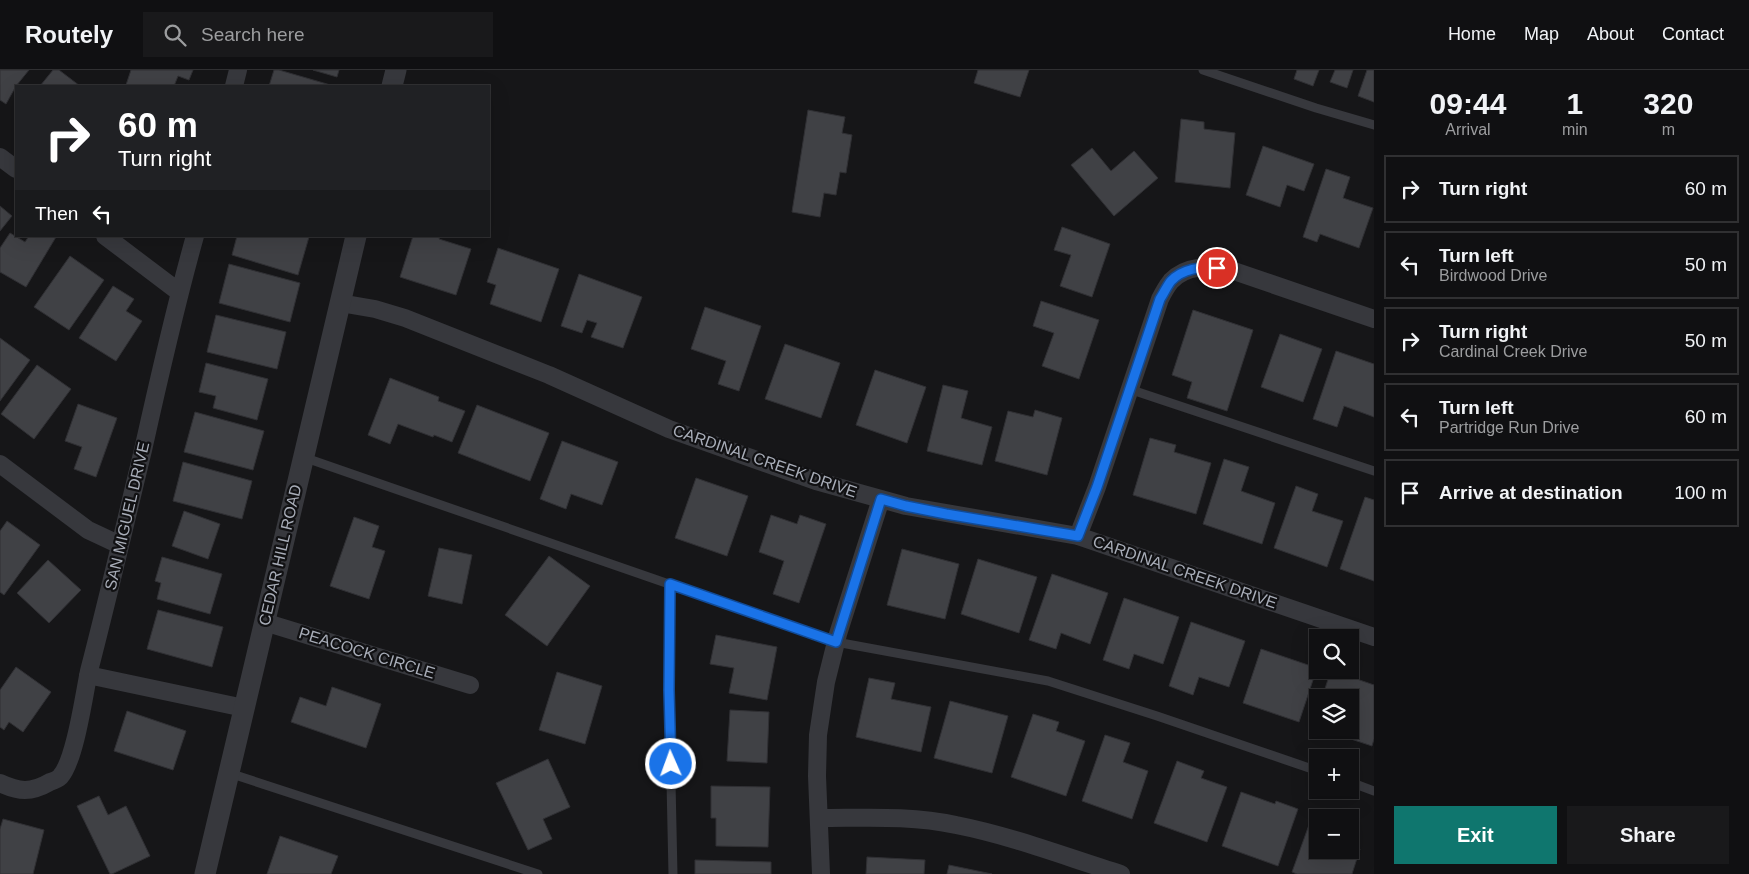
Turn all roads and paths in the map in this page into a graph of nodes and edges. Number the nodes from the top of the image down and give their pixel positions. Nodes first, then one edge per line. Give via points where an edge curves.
1 (238, 70) edge
2 (396, 70) edge
3 (1203, 70) edge
4 (234, 85) edge
5 (392, 85) edge
6 (1374, 125) edge
7 (0, 157) edge
8 (15, 168) edge
9 (106, 237) edge
10 (196, 237) edge
11 (356, 237) edge
12 (179, 292) junction
13 (340, 303) junction
14 (1374, 319) edge
15 (1129, 389) junction
16 (303, 457) junction
17 (0, 464) edge
18 (1374, 471) edge
19 (881, 499) junction
20 (1078, 536) junction
21 (120, 546) junction
22 (670, 584) junction
23 (264, 622) junction
24 (1374, 637) edge
25 (836, 642) junction
26 (88, 675) junction
27 (470, 685) dead end
28 (244, 708) junction
29 (1309, 768) edge
30 (229, 772) junction
31 (0, 783) edge
32 (1359, 785) edge
33 (1374, 791) edge
34 (820, 818) junction
35 (205, 874) edge
36 (538, 874) edge
37 (674, 874) edge
38 (821, 874) edge
39 (1121, 874) edge

1 - 4 street
2 - 5 street
3 - 6 lane
7 - 8 street
9 - 12 street
10 - 12 street, SAN MIGUEL DRIVE
11 - 13 street, CEDAR HILL ROAD
12 - 21 street, SAN MIGUEL DRIVE
13 - 16 street, CEDAR HILL ROAD
13 - 19 street, CARDINAL CREEK DRIVE via 405,318 549,375 669,429 816,481
14 - 15 street via 1228,269 1206,266 1187,270 1171,280 1160,299
15 - 18 lane
15 - 20 street
16 - 22 lane
16 - 23 street, CEDAR HILL ROAD
17 - 21 street via 88,530
19 - 20 street, CARDINAL CREEK DRIVE via 946,514
19 - 25 street
20 - 24 street, CARDINAL CREEK DRIVE
21 - 26 street, SAN MIGUEL DRIVE
22 - 25 lane
22 - 37 lane
23 - 27 street, PEACOCK CIRCLE
23 - 28 street, CEDAR HILL ROAD
25 - 29 lane via 1048,680
25 - 34 street via 818,736
26 - 28 street
26 - 31 street, SAN MIGUEL DRIVE via 74,746 60,777 31,790 14,789
28 - 30 street, CEDAR HILL ROAD
30 - 35 street, CEDAR HILL ROAD
30 - 36 lane
32 - 33 lane
34 - 38 street
34 - 39 street via 897,817 956,825 1009,838

